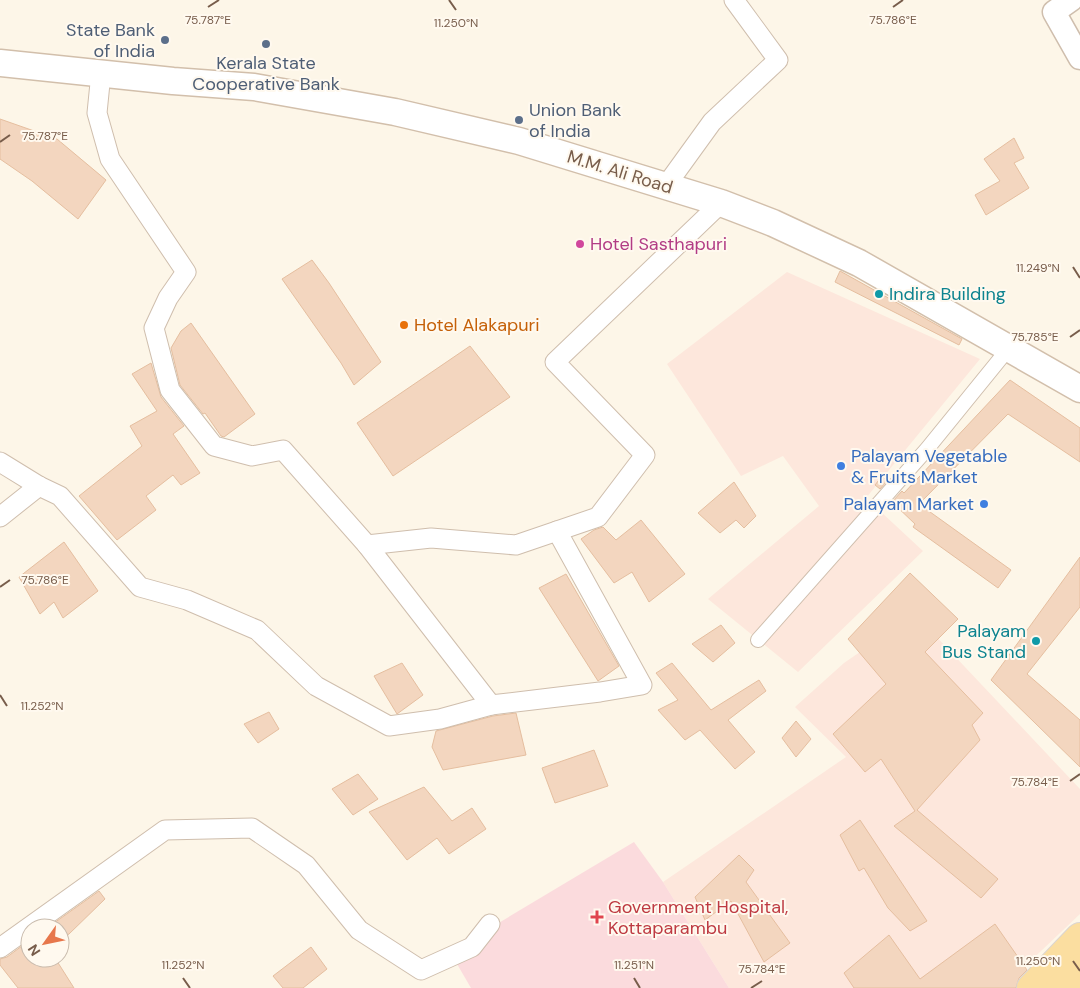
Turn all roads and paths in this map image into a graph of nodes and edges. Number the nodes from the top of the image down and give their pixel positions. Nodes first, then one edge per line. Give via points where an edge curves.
1 (734, 0) edge
2 (1057, 4) edge
3 (1080, 58) edge
4 (0, 63) edge
5 (101, 73) junction
6 (664, 187) junction
7 (720, 203) junction
8 (1009, 348) junction
9 (1080, 389) edge
10 (0, 462) edge
11 (39, 486) junction
12 (0, 517) edge
13 (557, 531) junction
14 (367, 545) junction
15 (758, 640) dead end
16 (491, 705) junction
17 (490, 924) dead end
18 (1080, 937) edge
19 (0, 948) edge
20 (1080, 968) edge
21 (1031, 988) edge
22 (1060, 988) edge

1 - 6 street via 778,60 712,122
2 - 3 street
4 - 5 main road, M.M. Ali Road
5 - 6 main road, M.M. Ali Road via 254,87 395,112 519,141
5 - 14 street via 97,113 110,159 186,272 168,298 154,328 170,390 214,446 252,456 283,450
6 - 7 main road, M.M. Ali Road
7 - 8 main road, M.M. Ali Road via 859,263
7 - 13 street via 556,362 645,455 598,517
8 - 9 main road, M.M. Ali Road
8 - 15 street via 927,449
10 - 11 street
11 - 12 street
11 - 16 street via 60,496 140,587 187,600 256,630 316,686 389,726 440,719
13 - 14 street via 516,545 431,538
13 - 16 street via 642,685
14 - 16 street
17 - 19 street via 472,948 420,970 359,930 306,865 252,828 164,830
18 - 21 main road
20 - 22 main road

